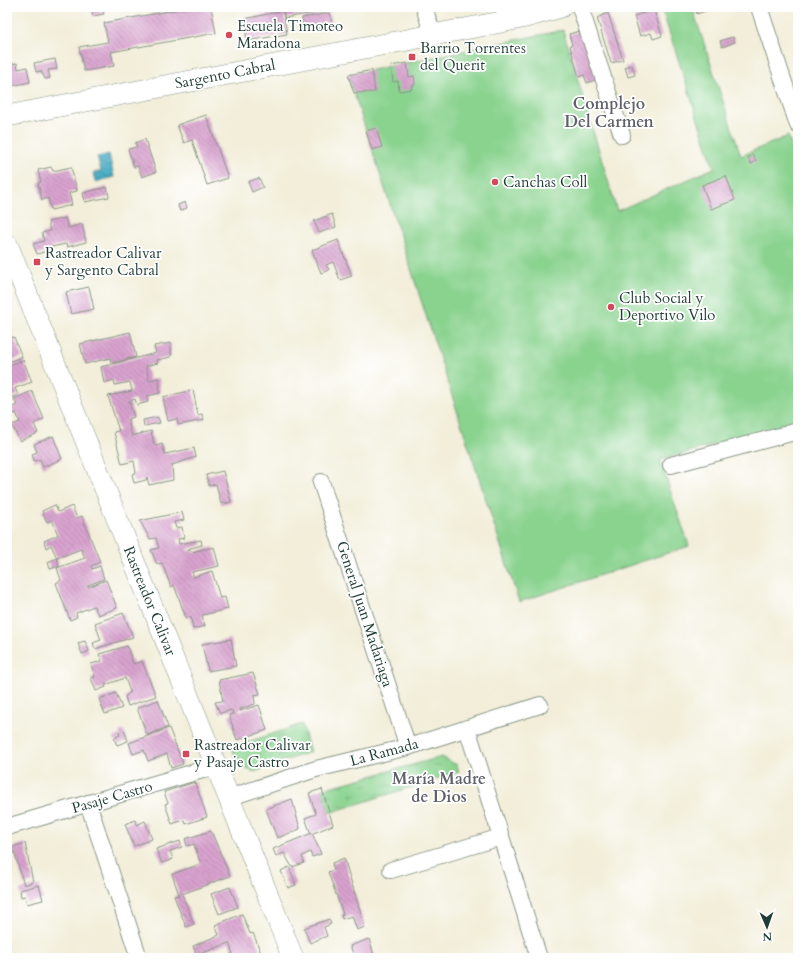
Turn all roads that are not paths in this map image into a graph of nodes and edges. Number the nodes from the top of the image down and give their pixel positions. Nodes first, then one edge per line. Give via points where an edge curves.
1 (424, 7) edge
2 (560, 7) edge
3 (580, 7) edge
4 (759, 7) edge
5 (432, 35) junction
6 (7, 116) edge
7 (798, 125) edge
8 (622, 135) dead end
9 (7, 244) edge
10 (798, 431) edge
11 (671, 465) dead end
12 (321, 482) dead end
13 (540, 705) dead end
14 (467, 728) junction
15 (408, 747) junction
16 (216, 766) junction
17 (228, 798) junction
18 (88, 803) junction
19 (7, 827) edge
20 (501, 837) junction
21 (392, 870) dead end
22 (139, 958) edge
23 (293, 958) edge
24 (539, 958) edge

1 - 5 street
2 - 5 main road, Sargento Cabral via 526,17
3 - 8 street
4 - 7 street
5 - 6 main road, Sargento Cabral
9 - 16 main road, Rastreador Calivar
10 - 11 street
12 - 15 street, General Juan Madariaga
13 - 14 street, La Ramada
14 - 15 street, La Ramada
14 - 20 street
15 - 17 street, La Ramada via 316,769
16 - 17 main road, Rastreador Calivar
16 - 18 street, Pasaje Castro
17 - 23 main road, Rastreador Calivar
18 - 19 street, Pasaje Castro
18 - 22 street
20 - 21 street
20 - 24 street

